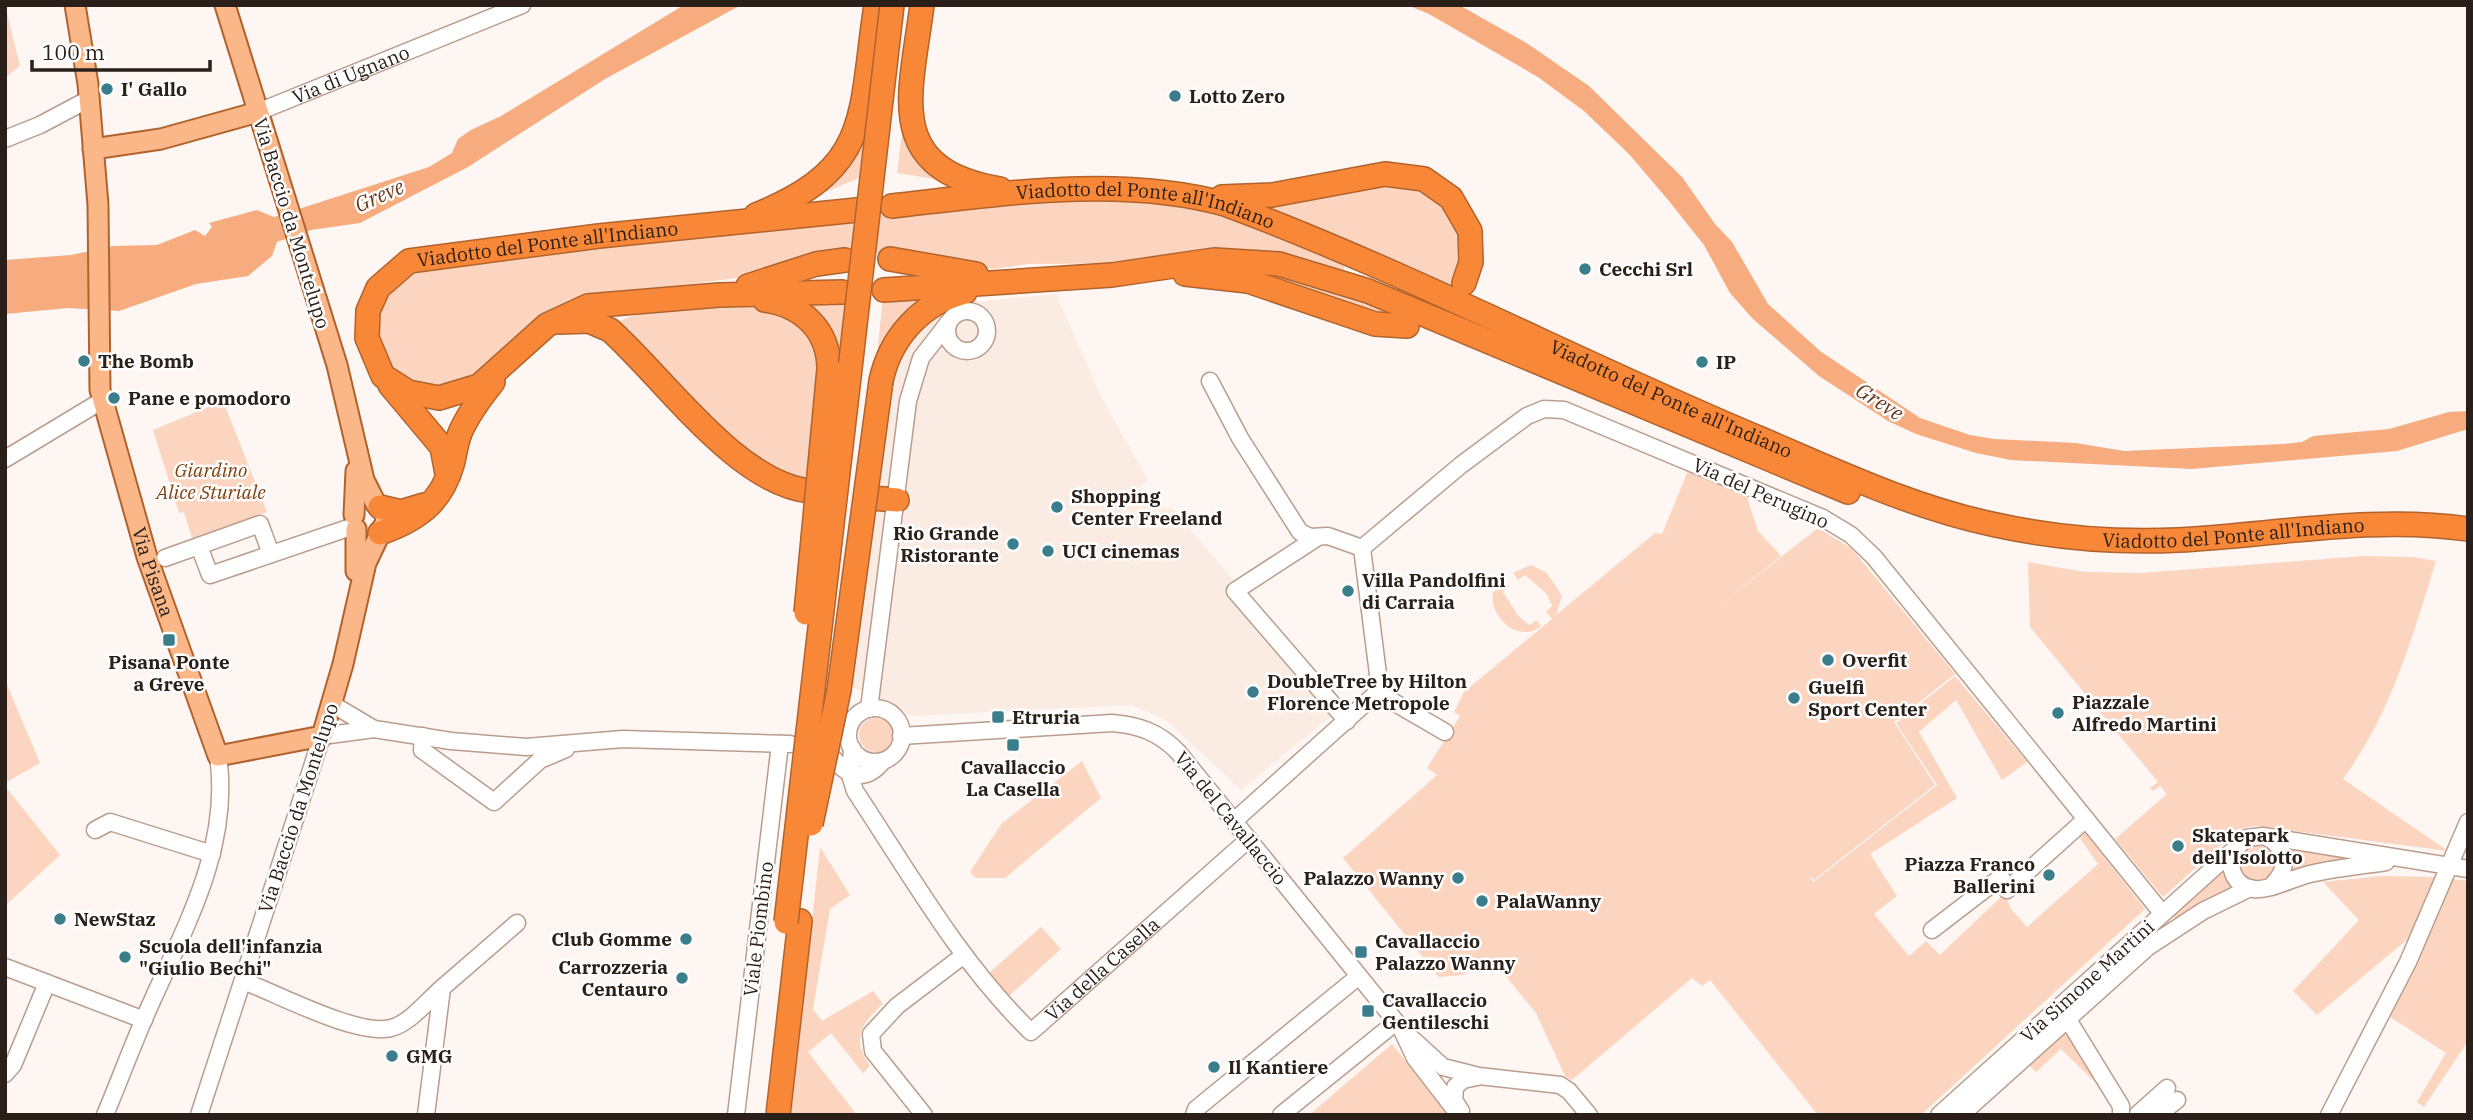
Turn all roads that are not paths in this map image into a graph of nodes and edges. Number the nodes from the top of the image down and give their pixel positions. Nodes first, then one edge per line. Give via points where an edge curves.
1 (75, 5) edge
2 (225, 5) edge
3 (522, 5) edge
4 (876, 5) edge
5 (892, 5) edge
6 (907, 5) edge
7 (922, 5) edge
8 (89, 99) junction
9 (258, 112) junction
10 (5, 139) edge
11 (93, 149) junction
12 (1024, 193) junction
13 (1198, 196) junction
14 (892, 206) dead end
15 (857, 210) dead end
16 (730, 225) junction
17 (890, 259) dead end
18 (845, 260) dead end
19 (1195, 261) junction
20 (1112, 275) junction
21 (1037, 280) junction
22 (1464, 283) dead end
23 (884, 290) dead end
24 (842, 292) dead end
25 (719, 295) junction
26 (547, 325) junction
27 (1407, 326) dead end
28 (942, 343) junction
29 (508, 363) junction
30 (383, 376) junction
31 (1210, 381) dead end
32 (103, 401) junction
33 (355, 442) junction
34 (5, 459) edge
35 (443, 488) junction
36 (810, 491) dead end
37 (871, 498) dead end
38 (897, 500) junction
39 (378, 506) junction
40 (355, 523) junction
41 (2468, 529) edge
42 (379, 534) junction
43 (1318, 537) junction
44 (2468, 544) edge
45 (198, 547) junction
46 (1362, 548) junction
47 (271, 554) junction
48 (165, 558) dead end
49 (352, 620) junction
50 (1378, 694) junction
51 (332, 704) junction
52 (869, 709) junction
53 (1347, 722) junction
54 (373, 729) junction
55 (1445, 732) dead end
56 (322, 736) junction
57 (423, 736) junction
58 (901, 736) junction
59 (846, 739) junction
60 (580, 742) junction
61 (218, 756) junction
62 (834, 759) dead end
63 (883, 761) junction
64 (850, 775) junction
65 (801, 784) junction
66 (2086, 819) junction
67 (1234, 821) junction
68 (2468, 822) edge
69 (811, 824) junction
70 (95, 830) dead end
71 (2268, 838) junction
72 (1249, 839) junction
73 (2235, 848) junction
74 (212, 854) junction
75 (2404, 860) junction
76 (2450, 866) junction
77 (2468, 869) edge
78 (2273, 884) junction
79 (2250, 888) junction
80 (2162, 913) junction
81 (793, 921) junction
82 (517, 923) dead end
83 (1932, 930) dead end
84 (964, 955) junction
85 (5, 967) edge
86 (1359, 976) junction
87 (243, 981) junction
88 (47, 983) junction
89 (442, 988) junction
90 (2067, 1018) junction
91 (144, 1020) junction
92 (1398, 1025) junction
93 (5, 1074) edge
94 (1479, 1076) junction
95 (2121, 1110) edge
96 (2138, 1114) edge
97 (105, 1115) edge
98 (199, 1115) edge
99 (426, 1115) edge
100 (736, 1115) edge
101 (763, 1115) edge
102 (778, 1115) edge
103 (924, 1115) edge
104 (1194, 1115) edge
105 (1281, 1115) edge
106 (1461, 1115) edge
107 (1589, 1115) edge
108 (1939, 1115) edge
109 (1961, 1115) edge
110 (2158, 1115) edge
111 (2329, 1115) edge

1 - 8 main road, Via Pisana
2 - 9 main road, Via Baccio da Montelupo
3 - 9 street, Via di Ugnano
4 - 16 highway via 859,118 846,153 816,186
5 - 65 highway, bridge
6 - 69 highway, bridge
7 - 12 highway via 909,107 911,128 929,158 951,172 974,183
8 - 10 street
8 - 11 main road, Via Pisana
9 - 11 main road, Via di Ugnano via 161,139
9 - 33 main road, Via Baccio da Montelupo via 337,365
11 - 32 main road, Via Pisana
12 - 13 highway, Viadotto del Ponte all'Indiano via 1089,190
12 - 14 highway, Viadotto del Ponte all'Indiano
13 - 22 highway via 1272,195 1385,174 1424,179 1451,198 1470,231 1471,262
13 - 41 highway, Viadotto del Ponte all'Indiano via 1253,214 1447,297 1633,385 1941,512 2051,535 2127,541 2367,526
15 - 16 highway, Viadotto del Ponte all'Indiano
16 - 30 highway, Viadotto del Ponte all'Indiano via 599,236 409,261 377,288 368,311 367,338
17 - 19 highway, Viadotto del Ponte all'Indiano via 976,274
18 - 25 highway via 816,264
19 - 20 highway, Viadotto del Ponte all'Indiano
19 - 44 highway, Viadotto del Ponte all'Indiano via 1238,259 1279,264 1341,282 1808,477 1933,524 1977,535 2042,548 2126,556 2373,540
20 - 21 highway, Viadotto del Ponte all'Indiano
20 - 27 highway via 1227,277 1264,285 1375,324
21 - 23 highway, Viadotto del Ponte all'Indiano
21 - 69 highway, bridge via 954,295 929,307 893,347 881,381 839,690
24 - 25 highway
25 - 26 highway via 588,306
25 - 65 highway, bridge via 779,302 800,312 825,339 830,369 805,627
26 - 29 highway
26 - 36 highway via 576,319 610,330 744,464 777,483
28 - 28 street via 973,351 984,342 987,329 982,317 970,311 957,313 948,323
28 - 38 street via 921,358 911,386
29 - 30 highway via 479,386 439,398 408,392
29 - 35 highway via 463,426
30 - 35 highway, Viadotto del Ponte all'Indiano via 442,447 448,466
31 - 43 street via 1255,465 1300,532
32 - 34 street
32 - 61 main road, Via Pisana via 147,557
33 - 39 main road, Via Baccio da Montelupo via 364,480
33 - 40 main road, Via Baccio da Montelupo
35 - 39 highway via 410,511
35 - 42 highway via 428,509
37 - 38 highway
38 - 52 street
39 - 40 main road via 365,504
39 - 42 main road, Via Baccio da Montelupo via 387,521
40 - 42 main road via 367,537
40 - 47 street
40 - 49 main road, Via Baccio da Montelupo
42 - 49 main road, Via Baccio da Montelupo via 366,563
43 - 46 street
43 - 53 street via 1235,591
45 - 47 street via 210,575
45 - 47 street via 260,524
45 - 48 street
46 - 50 street via 1381,683
46 - 66 street, Via del Perugino via 1527,416 1544,409 1564,410 1823,519 1863,545
49 - 51 main road, Via Baccio da Montelupo
50 - 53 street
50 - 55 street
51 - 54 street
51 - 56 main road, Via Baccio da Montelupo
52 - 58 street via 892,714
52 - 59 street via 853,720
53 - 67 street
54 - 56 street
54 - 57 street
56 - 61 main road
56 - 87 street, Via Baccio da Montelupo
57 - 60 street via 526,747
57 - 60 street via 422,750 494,802 540,760
58 - 63 street via 896,751
58 - 67 street, Via del Cavallaccio via 1082,724 1134,726 1170,744
59 - 63 street via 862,758
59 - 64 street
60 - 100 street, Viale Piombino via 785,744
61 - 74 street, Via Pisana via 220,803
62 - 64 street, Via della Casella
63 - 64 street via 867,775
64 - 84 street, Via della Casella via 855,791
65 - 81 highway, bridge
66 - 80 street, Via del Perugino
66 - 83 street via 2007,890 2001,877
67 - 72 street, Via del Cavallaccio
68 - 76 street
69 - 81 highway
70 - 74 street via 110,822
71 - 73 street, Via Simone Martini via 2252,836
71 - 75 street, Via Simone Martini
71 - 78 street via 2278,845 2284,862
72 - 84 street, Via della Casella via 1031,1032
72 - 86 street, Via del Cavallaccio
73 - 79 street via 2230,864 2233,874
73 - 80 street, Via Simone Martini
74 - 91 street, Via Pisana via 193,910
75 - 76 street, Via Simone Martini
75 - 78 street, Via Simone Martini
76 - 77 street, Via Simone Martini
76 - 111 street via 2408,962
78 - 79 street, Via Simone Martini
79 - 90 street, Via Simone Martini via 2166,934
80 - 108 street, Via Simone Martini
81 - 101 highway
81 - 102 highway
82 - 89 street
84 - 103 street via 897,1006 871,1034 873,1051
85 - 88 street
86 - 92 street, Via del Cavallaccio
86 - 104 street
87 - 89 street via 344,1022 380,1029 404,1021
87 - 98 street, Via Baccio da Montelupo
88 - 91 street
88 - 93 street
89 - 99 street
90 - 95 street
90 - 109 street, Via Simone Martini
91 - 97 street, Via Pisana
92 - 94 street via 1443,1067
92 - 105 street
92 - 106 street, Via del Cavallaccio via 1425,1073
94 - 106 street via 1455,1087 1454,1100
94 - 107 street via 1560,1085
95 - 96 street
96 - 110 street via 2172,1094

